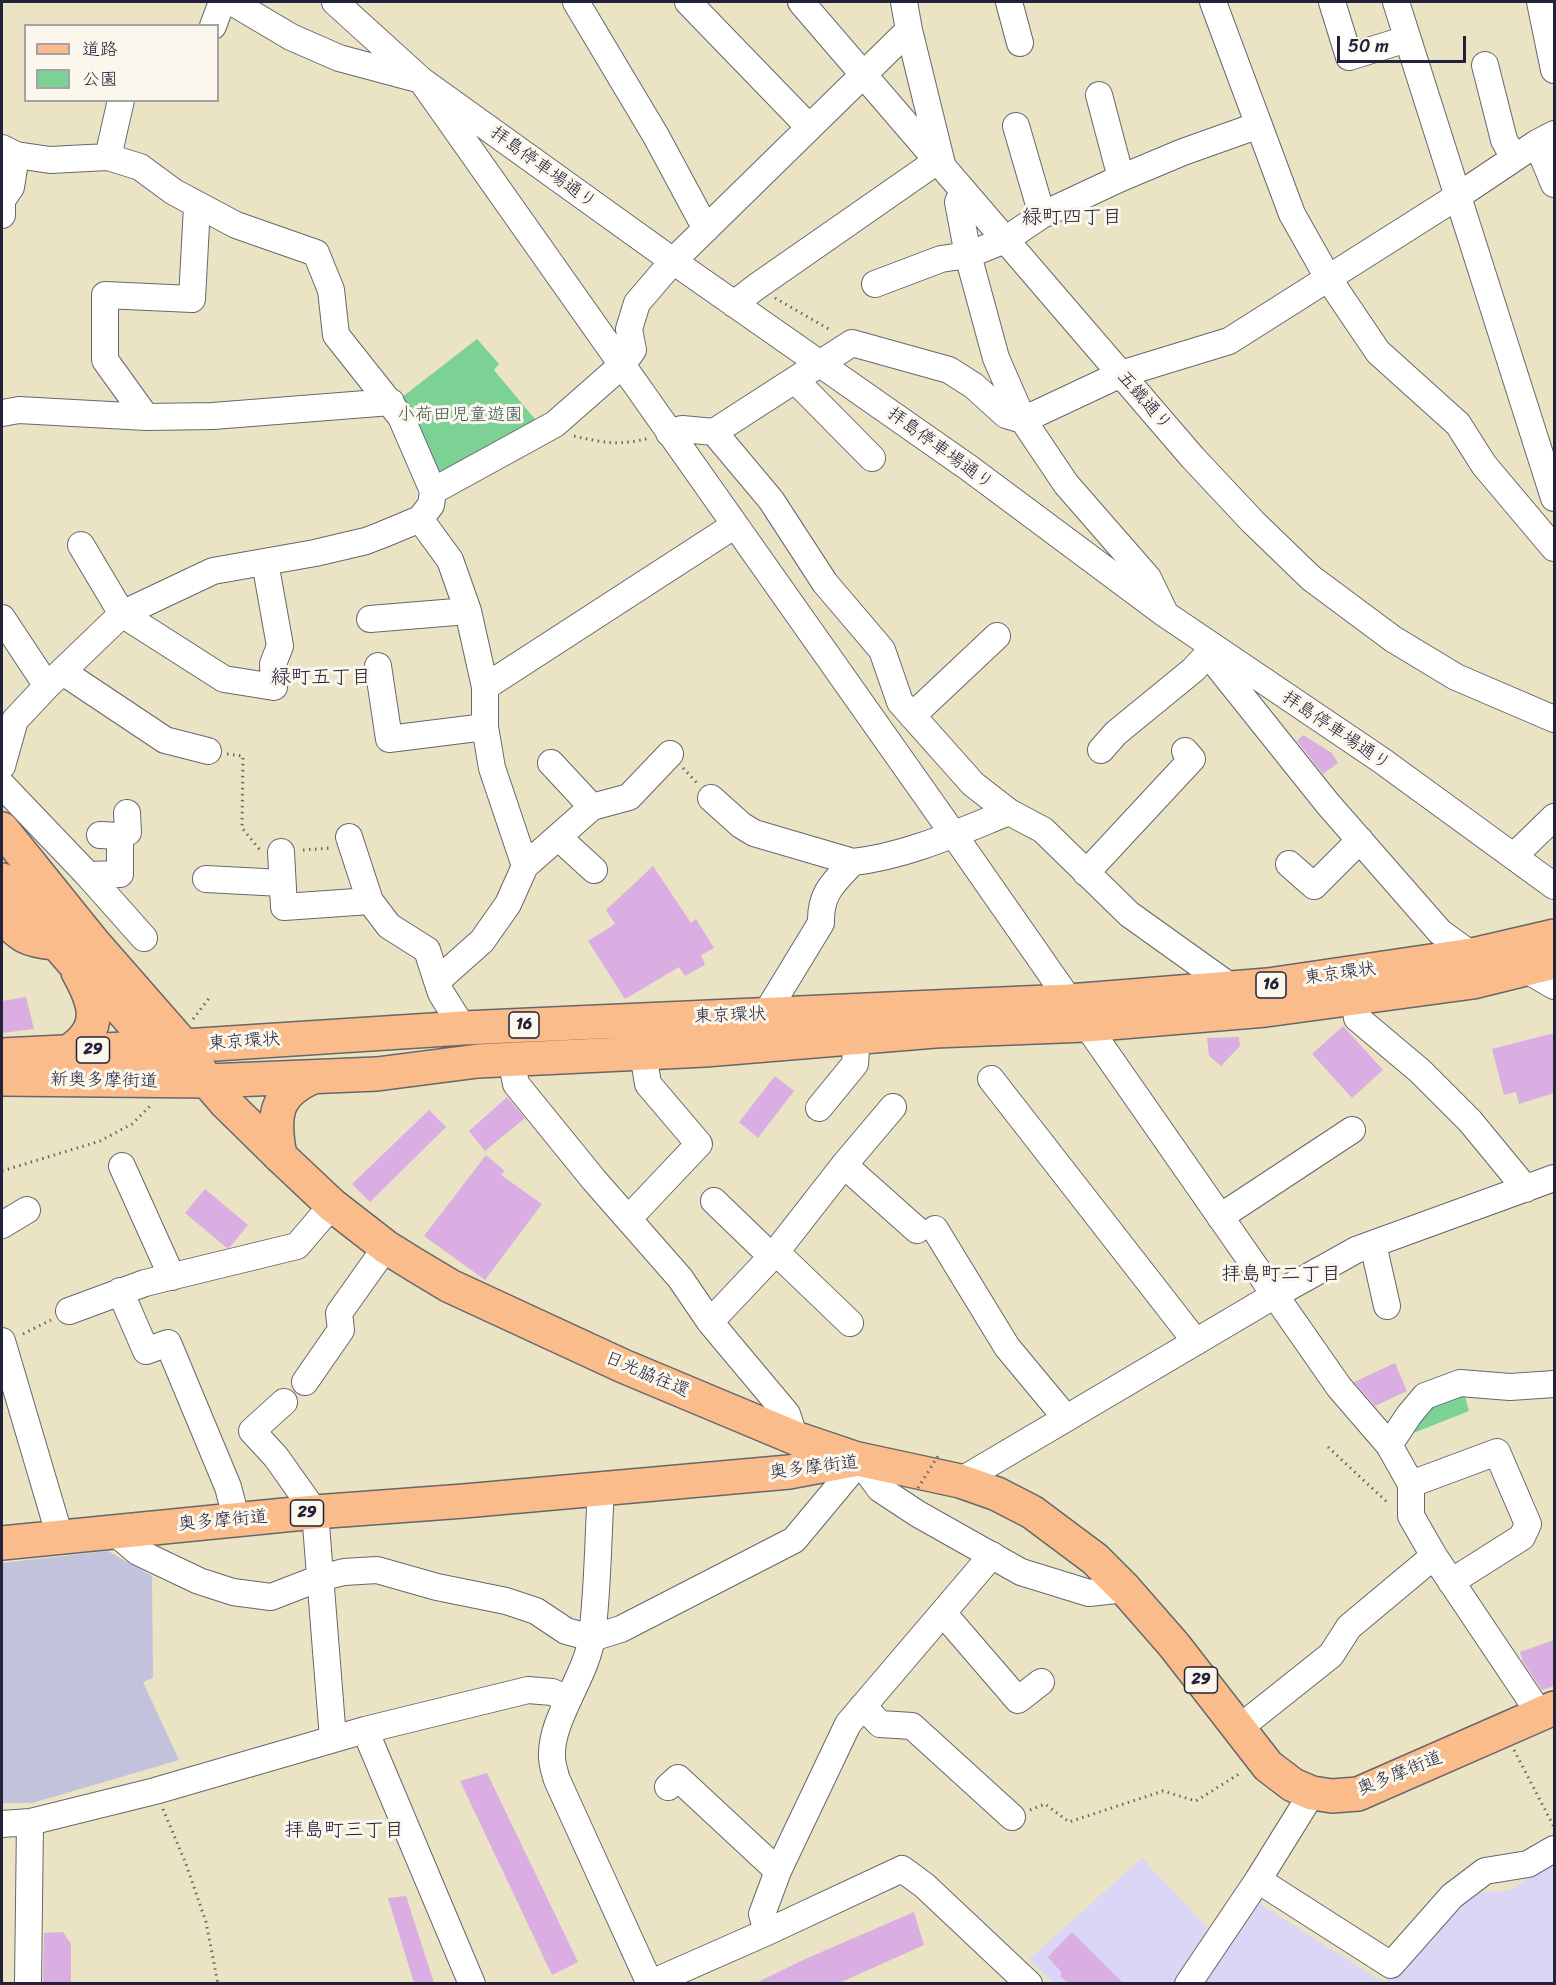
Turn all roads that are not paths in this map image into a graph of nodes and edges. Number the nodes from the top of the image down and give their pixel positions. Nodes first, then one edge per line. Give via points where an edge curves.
1 (222, 2) edge
2 (232, 2) edge
3 (335, 2) edge
4 (576, 2) edge
5 (688, 2) edge
6 (801, 2) edge
7 (904, 2) edge
8 (1009, 2) edge
9 (1213, 2) edge
10 (1332, 2) edge
11 (1395, 2) edge
12 (1540, 2) edge
13 (214, 24) edge
14 (909, 30) junction
15 (1407, 39) junction
16 (1020, 43) dead end
17 (1485, 65) dead end
18 (1554, 70) edge
19 (862, 76) junction
20 (421, 80) junction
21 (1099, 95) dead end
22 (121, 102) edge
23 (1259, 125) junction
24 (1016, 126) dead end
25 (809, 127) junction
26 (1546, 139) edge
27 (9, 152) edge
28 (108, 157) junction
29 (1514, 158) junction
30 (940, 166) junction
31 (1121, 178) junction
32 (1554, 184) edge
33 (963, 192) junction
34 (1458, 196) junction
35 (197, 206) junction
36 (2, 215) edge
37 (1042, 215) junction
38 (706, 229) junction
39 (1005, 240) junction
40 (968, 255) junction
41 (673, 261) junction
42 (1328, 278) junction
43 (875, 284) dead end
44 (734, 304) junction
45 (820, 363) junction
46 (621, 366) junction
47 (1121, 374) junction
48 (795, 380) junction
49 (391, 402) junction
50 (2, 413) edge
51 (146, 417) junction
52 (1023, 420) junction
53 (714, 432) junction
54 (669, 433) junction
55 (872, 458) dead end
56 (1550, 467) edge
57 (433, 491) junction
58 (1554, 498) edge
59 (420, 519) junction
60 (735, 525) junction
61 (81, 545) dead end
62 (1554, 548) edge
63 (265, 562) junction
64 (468, 611) junction
65 (122, 614) junction
66 (1165, 614) junction
67 (2, 618) edge
68 (370, 619) dead end
69 (997, 636) dead end
70 (1208, 649) junction
71 (378, 666) dead end
72 (55, 679) junction
73 (485, 687) junction
74 (912, 716) junction
75 (1554, 719) edge
76 (485, 727) junction
77 (1101, 750) dead end
78 (208, 751) road end
79 (1185, 751) dead end
80 (670, 754) road end
81 (550, 763) dead end
82 (2, 766) edge
83 (2, 785) edge
84 (711, 798) road end
85 (592, 807) junction
86 (1009, 812) junction
87 (1554, 817) edge
88 (116, 828) dead end
89 (2, 829) edge
90 (954, 835) junction
91 (558, 837) junction
92 (1360, 840) junction
93 (351, 841) road end
94 (281, 852) road end
95 (1514, 856) junction
96 (853, 862) junction
97 (1289, 864) dead end
98 (525, 866) junction
99 (594, 870) dead end
100 (1086, 873) junction
101 (88, 875) junction
102 (206, 879) dead end
103 (2, 880) edge
104 (282, 882) junction
105 (1554, 886) edge
106 (370, 901) junction
107 (2, 915) edge
108 (1554, 936) edge
109 (144, 939) dead end
110 (64, 952) junction
111 (1472, 955) junction
112 (1540, 965) edge
113 (437, 981) junction
114 (1554, 986) edge
115 (1231, 987) junction
116 (1354, 999) junction
117 (1078, 1013) junction
118 (765, 1015) junction
119 (463, 1028) junction
120 (857, 1036) junction
121 (171, 1046) junction
122 (68, 1052) junction
123 (643, 1053) junction
124 (2, 1055) edge
125 (511, 1059) junction
126 (313, 1077) junction
127 (2, 1079) edge
128 (991, 1079) dead end
129 (207, 1081) junction
130 (893, 1107) dead end
131 (819, 1108) dead end
132 (1352, 1130) dead end
133 (280, 1156) junction
134 (844, 1165) junction
135 (122, 1166) dead end
136 (1554, 1178) edge
137 (1526, 1189) junction
138 (714, 1202) dead end
139 (332, 1205) junction
140 (27, 1210) dead end
141 (1220, 1217) junction
142 (629, 1218) junction
143 (2, 1225) edge
144 (1373, 1244) junction
145 (387, 1247) junction
146 (773, 1254) junction
147 (172, 1277) junction
148 (120, 1291) junction
149 (1275, 1295) junction
150 (1388, 1306) dead end
151 (69, 1311) road end
152 (710, 1322) junction
153 (850, 1323) dead end
154 (2, 1342) edge
155 (1196, 1342) junction
156 (305, 1382) dead end
157 (1554, 1384) edge
158 (284, 1402) dead end
159 (1066, 1418) junction
160 (795, 1438) junction
161 (1389, 1445) junction
162 (858, 1459) junction
163 (960, 1480) junction
164 (1411, 1484) junction
165 (602, 1489) junction
166 (315, 1512) junction
167 (237, 1521) junction
168 (113, 1531) junction
169 (60, 1537) junction
170 (2, 1543) edge
171 (992, 1556) junction
172 (1434, 1556) junction
173 (320, 1578) junction
174 (1451, 1582) junction
175 (1125, 1589) junction
176 (943, 1613) junction
177 (592, 1638) junction
178 (1041, 1682) dead end
179 (568, 1699) junction
180 (863, 1706) junction
181 (1547, 1711) edge
182 (1238, 1729) junction
183 (365, 1730) junction
184 (333, 1739) junction
185 (668, 1787) dead end
186 (1312, 1794) junction
187 (1012, 1817) road end
188 (30, 1822) junction
189 (2, 1824) edge
190 (1554, 1850) edge
191 (778, 1871) junction
192 (1258, 1880) junction
193 (767, 1932) junction
194 (28, 1983) edge
195 (472, 1983) edge
196 (649, 1983) edge
197 (1029, 1983) edge
198 (1188, 1983) edge

1 - 13 street
2 - 20 street via 291,37 339,58
3 - 20 street, 拝島停車場通り
4 - 38 street
5 - 25 street
6 - 19 street, 五鐵通り
7 - 14 street
8 - 16 street
9 - 23 street
10 - 15 street via 1349,57
11 - 15 street
12 - 18 street
14 - 19 street
14 - 30 street
15 - 34 street
17 - 29 street via 1504,140
19 - 25 street
19 - 30 street, 五鐵通り
20 - 41 street, 拝島停車場通り
20 - 46 street
21 - 31 street
22 - 28 street
23 - 31 street
23 - 42 street via 1292,214
24 - 37 street
25 - 38 street
26 - 29 street
26 - 32 street
27 - 28 street via 50,160
27 - 36 street via 11,187 2,200
28 - 35 street via 140,167
29 - 34 street
30 - 33 street, 五鐵通り
30 - 44 street
31 - 37 street
33 - 39 street, 五鐵通り
33 - 40 street via 958,202
34 - 42 street
34 - 56 street
35 - 49 street via 236,225 316,253 331,290 336,335
35 - 51 street via 192,299 105,295 105,360
37 - 39 street
38 - 41 street
39 - 40 street
39 - 47 street, 五鐵通り
40 - 43 street via 941,259
40 - 52 street via 996,358
41 - 44 street, 拝島停車場通り
41 - 46 street via 637,303 629,329 633,350
42 - 47 street via 1229,341
42 - 62 street via 1378,352 1458,424 1484,465
44 - 45 street, 拝島停車場通り
45 - 48 street
45 - 52 street via 852,343 949,370 1006,415
45 - 66 street, 拝島停車場通り
46 - 54 street
46 - 57 street via 555,424
47 - 52 street
47 - 75 street, 五鐵通り via 1193,458 1311,578 1393,639 1456,677
48 - 53 street
48 - 55 street
49 - 51 street via 213,416
49 - 57 street
50 - 51 street via 19,410
52 - 66 street via 1065,484 1148,578
53 - 54 street via 682,429
53 - 74 street via 771,500 825,583 882,650 900,702
54 - 60 street
56 - 58 street
57 - 59 street via 431,505
59 - 63 street via 366,541
59 - 64 street via 450,560
60 - 73 street
60 - 90 street
61 - 65 street
63 - 65 street via 213,571
63 - 65 street via 280,646 273,664 274,687 224,679
64 - 68 street
64 - 73 street
65 - 72 street
66 - 70 street, 拝島停車場通り
67 - 72 street
69 - 74 street
70 - 77 street via 1193,670
70 - 92 street
70 - 95 street, 拝島停車場通り via 1371,754
71 - 76 street via 389,739
72 - 78 street via 165,740
72 - 82 street via 15,720
73 - 76 street
74 - 86 street via 973,784
76 - 98 street via 492,768
79 - 100 street via 1192,759
80 - 85 street via 629,797
81 - 85 street
83 - 101 street
84 - 96 street via 754,832
85 - 91 street
86 - 90 street
86 - 100 street via 1043,830
87 - 95 street
88 - 101 street via 120,874
89 - 121 main road, 東京環状
90 - 96 street via 879,859
90 - 117 street
91 - 98 street
91 - 99 street
92 - 97 street via 1314,886
92 - 111 street via 1440,932
93 - 106 street
94 - 104 street
95 - 105 street, 拝島停車場通り
96 - 118 street via 825,892 821,923
98 - 113 street via 508,904 482,941
100 - 115 street via 1129,914
101 - 109 street
102 - 104 street
103 - 110 main road, 東京環状
104 - 106 street via 284,906
106 - 113 street via 389,926 427,950
107 - 110 main road via 25,937
108 - 111 main road, 東京環状 / 16
110 - 121 main road, 東京環状 via 92,976 139,1030
110 - 122 main road via 90,995 95,1014 89,1032
111 - 115 main road, 東京環状 / 16
112 - 114 street
112 - 116 main road, 東京環状 / 16 via 1473,982
113 - 119 street
115 - 117 main road, 東京環状 / 16
116 - 117 main road, 東京環状 / 16 via 1266,1010
116 - 137 street via 1357,1018 1420,1071 1470,1121
117 - 118 main road, 東京環状 / 16
117 - 120 main road, 東京環状 / 16 via 935,1031
117 - 141 street
118 - 119 main road, 東京環状 / 16
119 - 121 main road, 東京環状 / 16
120 - 123 main road, 東京環状 / 16
120 - 131 street via 855,1064
121 - 122 main road, 新奥多摩街道 / 29
121 - 129 main road, 東京環状
122 - 124 main road, 新奥多摩街道 / 29
123 - 125 main road, 東京環状 / 16
123 - 142 street via 648,1084 699,1143
125 - 126 main road, 東京環状 / 16
125 - 142 street via 516,1084
126 - 129 main road, 東京環状 / 16
126 - 133 main road via 289,1091 279,1106 276,1116
127 - 129 main road, 新奥多摩街道 / 29
128 - 155 street
129 - 133 main road, 日光脇往還 / 29
130 - 134 street
132 - 141 street
133 - 139 main road, 日光脇往還 / 29
134 - 146 street
134 - 159 street via 926,1229 1007,1347
135 - 147 street
136 - 137 street
137 - 144 street
138 - 146 street
139 - 145 main road, 日光脇往還 / 29
139 - 147 street via 297,1246
140 - 143 street
141 - 149 street
142 - 152 street via 680,1278
144 - 149 street
144 - 150 street
145 - 156 street via 339,1313 341,1330
145 - 160 main road, 日光脇往還 / 29 via 450,1286 531,1325
146 - 152 street
146 - 153 street
147 - 148 street
148 - 151 street
148 - 167 street via 146,1351 168,1343 228,1487
149 - 155 street
149 - 161 street via 1339,1387
152 - 160 street via 787,1414
154 - 169 street
155 - 159 street
157 - 161 street via 1510,1387 1460,1383 1425,1396
158 - 166 street via 252,1431
159 - 163 street
160 - 162 main road, 日光脇往還 / 29
161 - 164 street
162 - 163 main road, 奥多摩街道 / 29
162 - 165 main road, 奥多摩街道 / 29 via 789,1472
162 - 171 street via 880,1489
162 - 177 street via 794,1540 621,1629
163 - 175 main road, 奥多摩街道 / 29 via 1032,1512 1095,1559
164 - 172 street via 1411,1516
164 - 174 street via 1497,1452 1528,1524 1522,1537
165 - 166 main road, 奥多摩街道 / 29
165 - 177 street
166 - 167 main road, 奥多摩街道 / 29
166 - 173 street
167 - 168 main road, 奥多摩街道 / 29
168 - 169 main road, 奥多摩街道 / 29
168 - 173 street via 138,1552 199,1581 233,1592 271,1598
169 - 170 main road, 奥多摩街道 / 29
171 - 175 street via 1021,1572 1089,1593
171 - 176 street
172 - 174 street
172 - 182 street via 1349,1628 1331,1656
173 - 177 street via 377,1570 506,1601 536,1611 566,1631
173 - 184 street
174 - 181 street
175 - 182 main road, 奥多摩街道 / 29
176 - 178 street via 1017,1700
176 - 180 street
177 - 179 street via 581,1676
179 - 183 street via 552,1692 528,1690
179 - 196 street via 553,1743 557,1780
180 - 187 street via 880,1724 912,1726
180 - 191 street via 848,1724
181 - 186 main road, 奥多摩街道 / 29 via 1358,1794
182 - 186 main road, 奥多摩街道 / 29 via 1282,1778
183 - 184 street
183 - 195 street
184 - 188 street via 155,1791
185 - 191 street via 678,1778
186 - 192 street
188 - 189 street
188 - 194 street
190 - 192 street via 1528,1864 1485,1871 1452,1896 1391,1965
191 - 193 street via 762,1914
192 - 198 street
193 - 196 street
193 - 197 street via 902,1869

